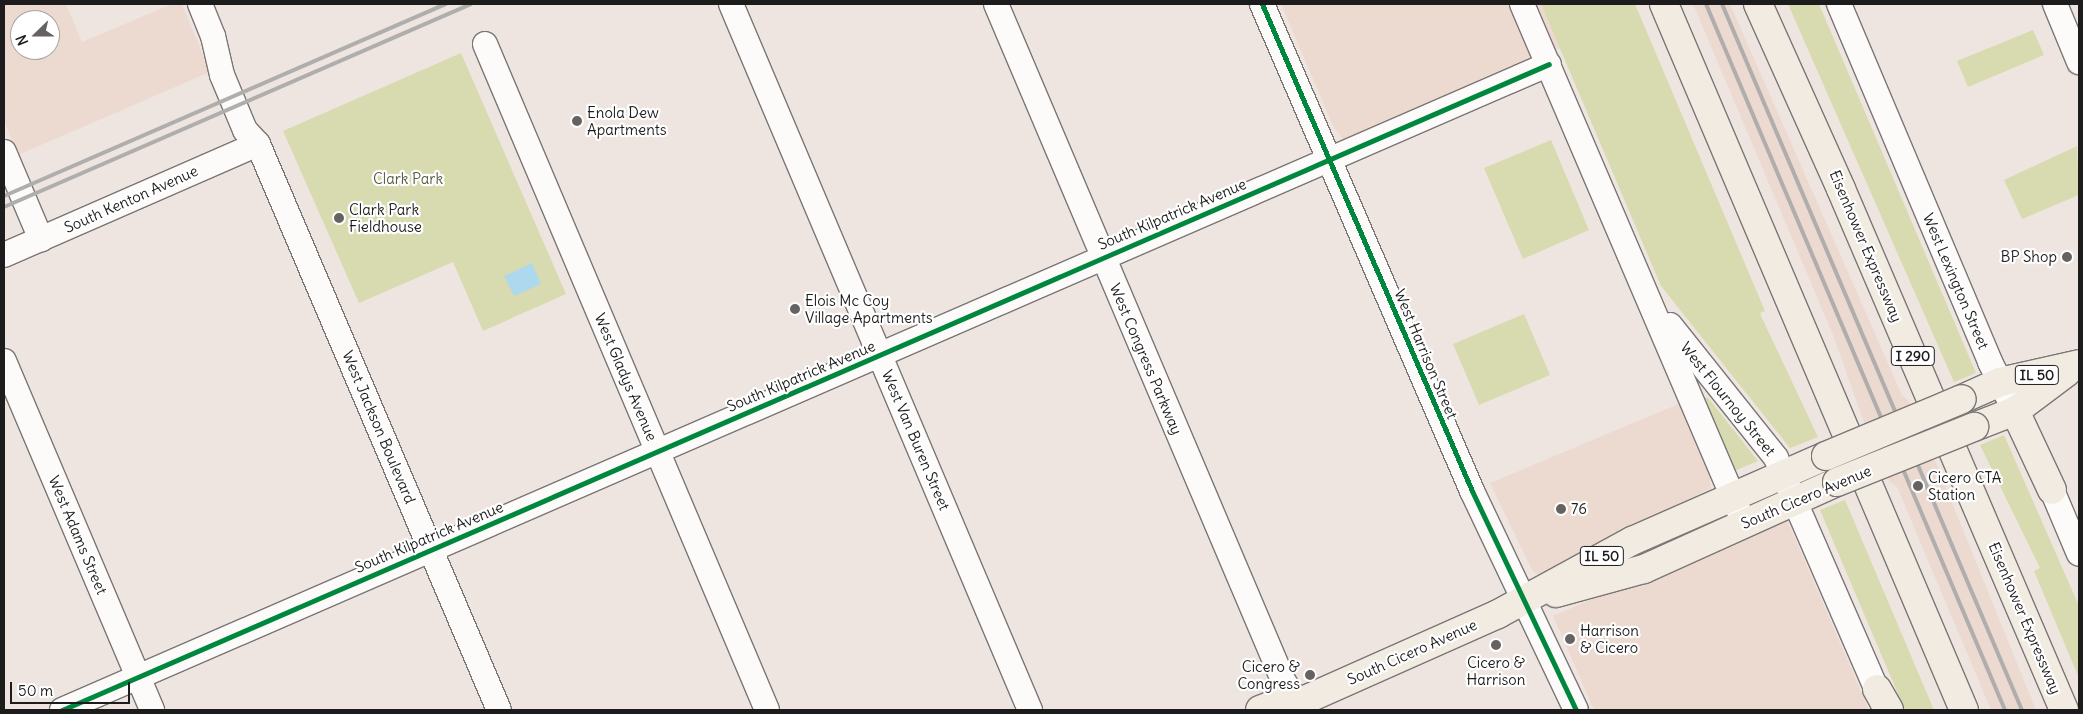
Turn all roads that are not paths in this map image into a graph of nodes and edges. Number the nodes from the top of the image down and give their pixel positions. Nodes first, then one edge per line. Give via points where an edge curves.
1 (200, 4) edge
2 (731, 4) edge
3 (996, 4) edge
4 (1262, 4) edge
5 (1522, 4) edge
6 (1664, 4) edge
7 (1758, 4) edge
8 (1839, 4) edge
9 (2055, 4) edge
10 (484, 44) dead end
11 (2079, 62) edge
12 (1549, 64) junction
13 (258, 144) junction
14 (4, 152) edge
15 (1329, 160) junction
16 (40, 239) junction
17 (4, 255) edge
18 (1103, 258) junction
19 (1643, 286) junction
20 (880, 355) junction
21 (4, 361) edge
22 (2077, 365) edge
23 (2000, 382) junction
24 (2015, 411) junction
25 (657, 452) junction
26 (1784, 474) junction
27 (2052, 490) joint
28 (1732, 495) junction
29 (1796, 499) junction
30 (1744, 523) junction
31 (431, 550) junction
32 (2079, 554) edge
33 (1526, 601) junction
34 (138, 677) junction
35 (1884, 703) edge
36 (1298, 708) edge
37 (62, 710) edge
38 (152, 710) edge
39 (499, 710) edge
40 (767, 710) edge
41 (1030, 710) edge
42 (1260, 710) edge
43 (1576, 710) edge
44 (1964, 710) edge
45 (2064, 710) edge

1 - 13 street, West Jackson Boulevard via 213,36 235,68 252,108 258,123
2 - 20 street, West Van Buren Street
3 - 18 street, West Congress Parkway
4 - 15 street, West Harrison Street
5 - 12 street, West Flournoy Street
6 - 44 main road
7 - 45 main road, Eisenhower Expressway / I 290 via 1841,189
8 - 23 street, West Lexington Street
9 - 11 street
10 - 25 street, West Gladys Avenue
12 - 15 street, South Kilpatrick Avenue
12 - 19 street, West Flournoy Street
13 - 16 street, South Kenton Avenue
13 - 31 street, West Jackson Boulevard
14 - 16 street
15 - 18 street, South Kilpatrick Avenue
15 - 33 street, West Harrison Street via 1472,491
16 - 17 street, South Kenton Avenue
18 - 20 street, South Kilpatrick Avenue
18 - 36 street, West Congress Parkway via 1283,680
19 - 26 street, West Flournoy Street via 1684,344 1773,452
19 - 28 street, West Flournoy Street
20 - 25 street, South Kilpatrick Avenue
20 - 41 street, West Van Buren Street
21 - 34 street, West Adams Street
22 - 23 main road, South Cicero Avenue / IL 50
22 - 24 main road, South Cicero Avenue / IL 50
23 - 24 street, West Lexington Street
23 - 26 main road, South Cicero Avenue / IL 50, bridge
24 - 27 main road, West Lexington Street
24 - 29 main road, South Cicero Avenue / IL 50, bridge
25 - 31 street, South Kilpatrick Avenue
25 - 40 street, West Gladys Avenue
26 - 28 main road, South Cicero Avenue / IL 50
26 - 29 street, West Flournoy Street
27 - 32 street, West Lexington Street
28 - 30 street, West Flournoy Street
28 - 33 main road, South Cicero Avenue / IL 50 via 1625,544
29 - 30 main road, South Cicero Avenue / IL 50
29 - 35 street, West Flournoy Street
30 - 33 main road, South Cicero Avenue / IL 50 via 1644,569
31 - 34 street, South Kilpatrick Avenue
31 - 39 street, West Jackson Boulevard
33 - 36 main road, South Cicero Avenue / IL 50
33 - 43 street, West Harrison Street
34 - 37 street, South Kilpatrick Avenue
34 - 38 street, West Adams Street
36 - 42 main road, South Cicero Avenue / IL 50 via 1283,700

